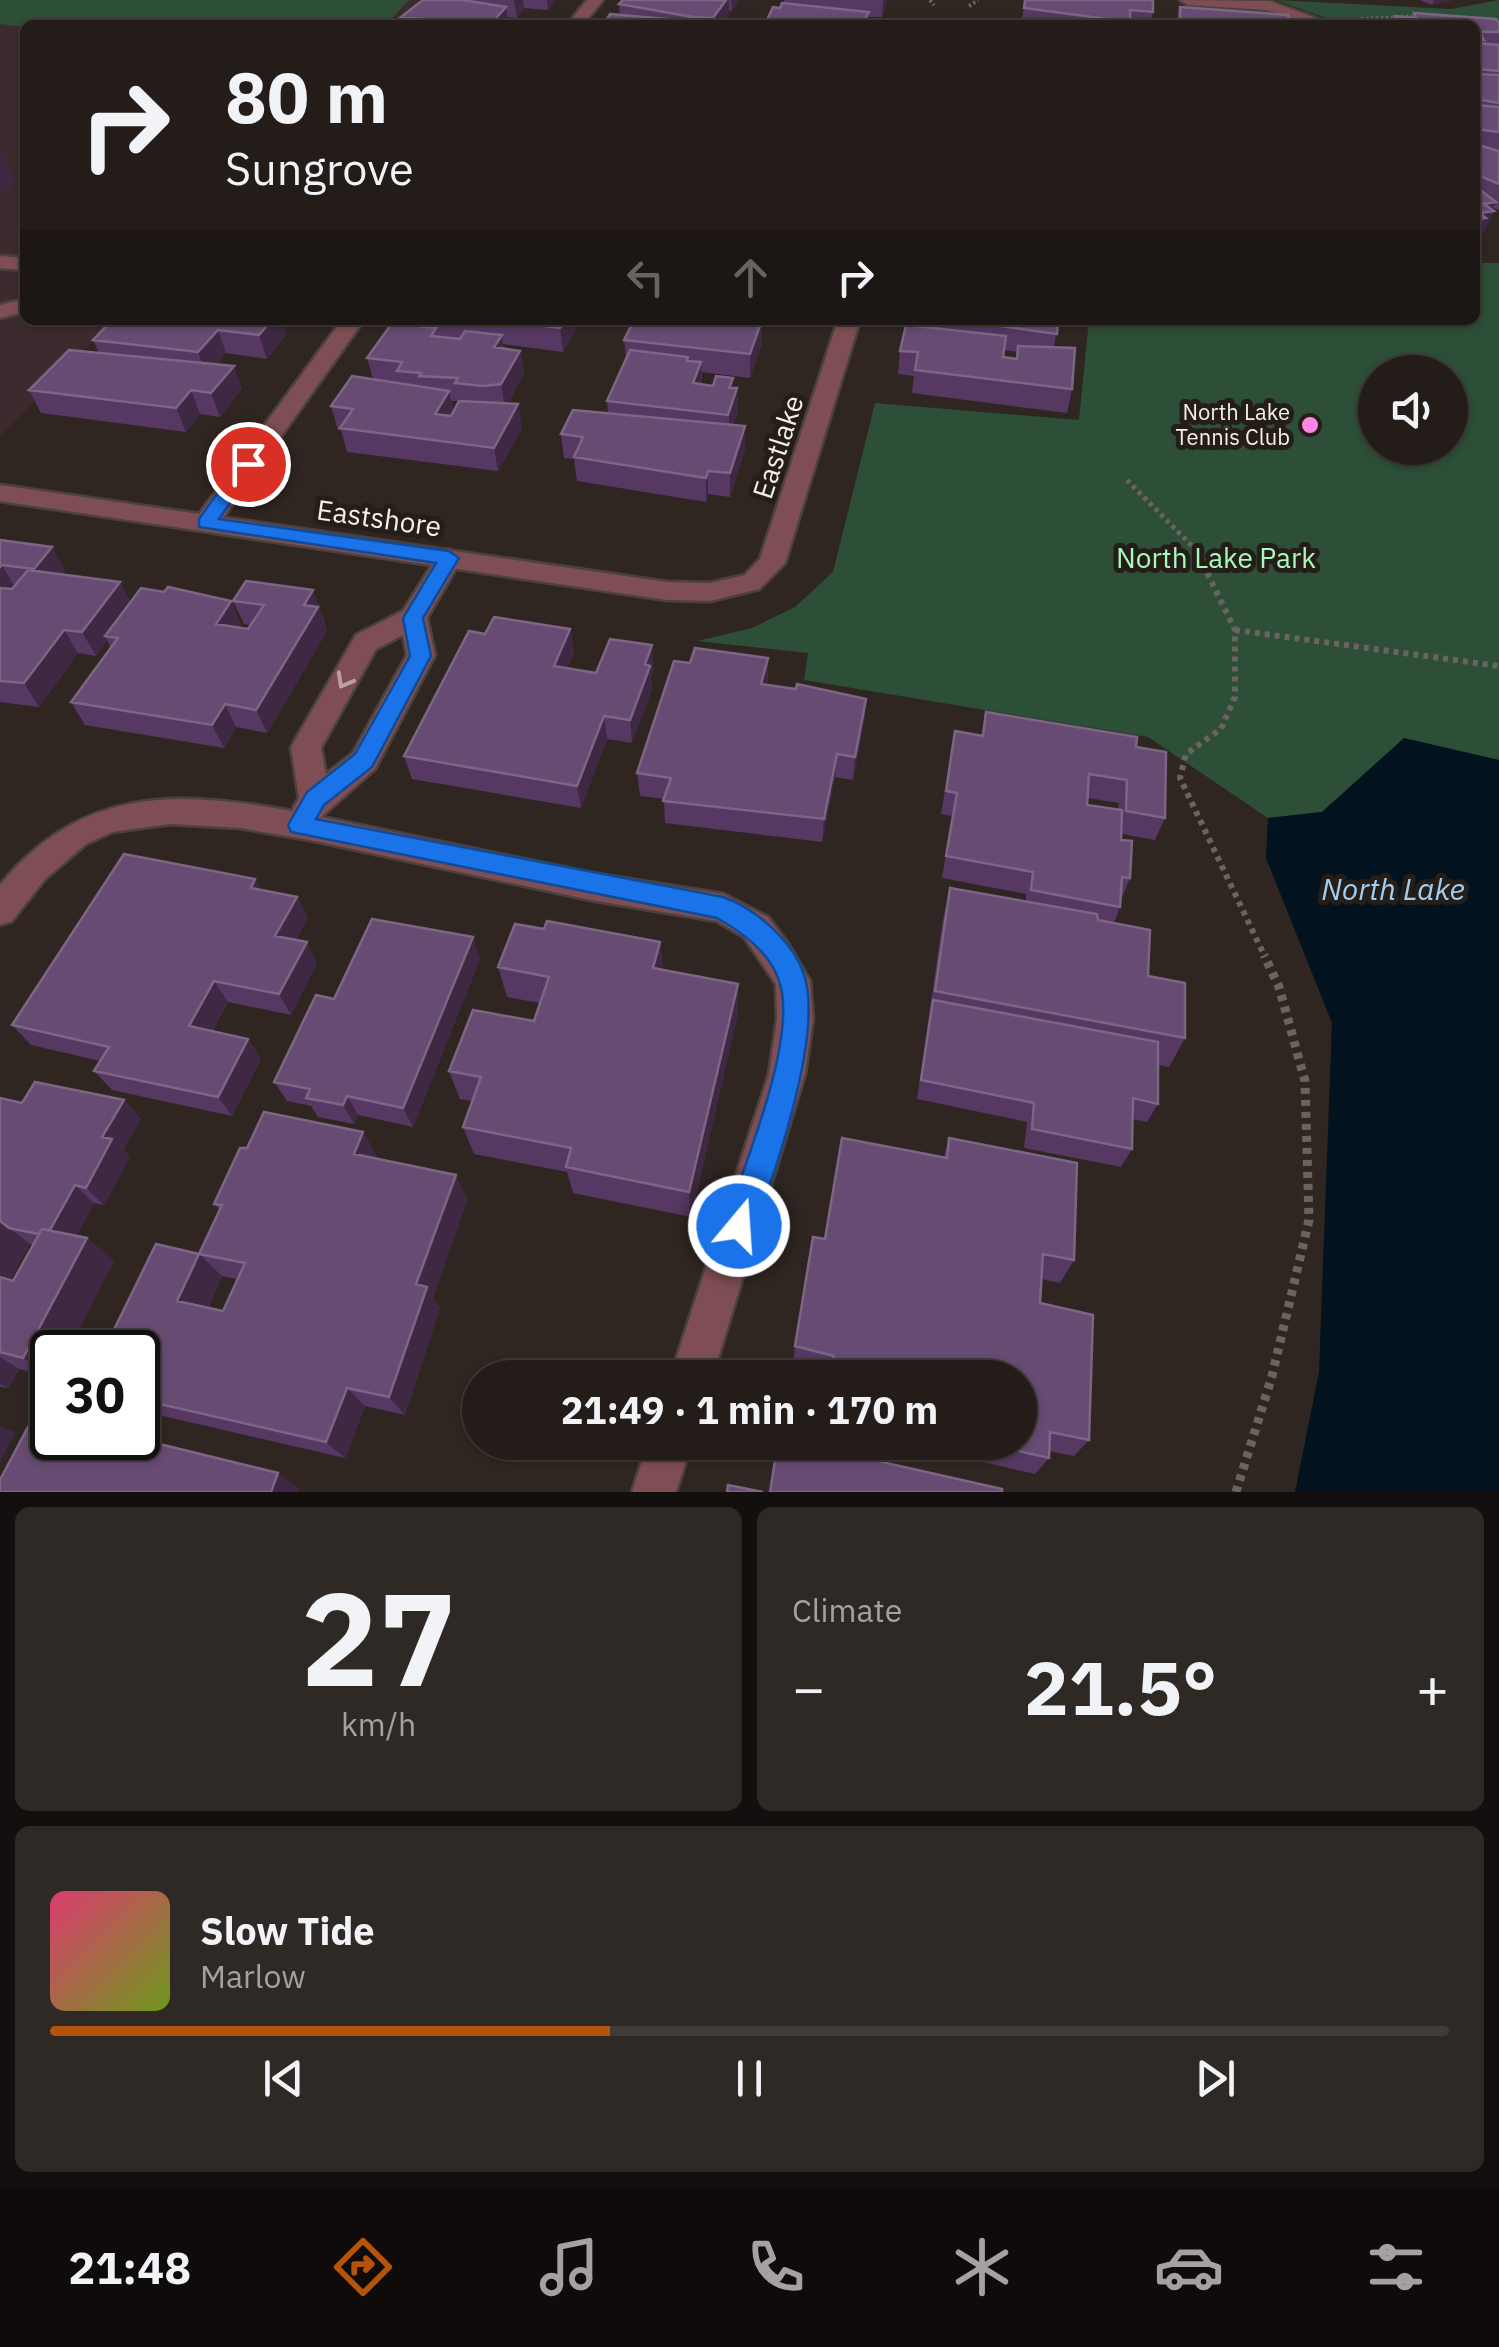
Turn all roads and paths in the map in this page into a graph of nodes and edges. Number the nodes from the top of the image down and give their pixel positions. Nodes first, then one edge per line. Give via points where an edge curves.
1 (596, 0) edge
2 (978, 0) edge
3 (1188, 0) edge
4 (970, 6) dead end
5 (1429, 16) edge
6 (579, 20) edge
7 (1314, 20) edge
8 (1378, 20) edge
9 (349, 325) edge
10 (847, 325) edge
11 (1127, 480) dead end
12 (0, 493) edge
13 (206, 523) junction
14 (449, 558) junction
15 (750, 583) joint
16 (413, 618) junction
17 (1235, 630) junction
18 (1499, 666) edge
19 (307, 812) junction
20 (0, 911) edge
21 (697, 1360) edge
22 (664, 1460) edge
23 (654, 1492) edge
24 (1236, 1492) edge

1 - 6 street
2 - 4 path
3 - 7 street via 1269,6
5 - 8 path
9 - 13 street
10 - 15 street, Eastlake via 772,563
11 - 17 path via 1193,545
12 - 13 street, Eastshore
13 - 14 street, Eastshore
14 - 15 street, Eastshore via 667,591 710,592
14 - 16 street
16 - 19 street via 421,656 364,761
16 -> 19 street via 366,642 306,748
17 - 18 path
17 - 24 path via 1235,697 1221,729 1186,754 1180,778 1279,987 1306,1081 1309,1220
19 - 20 street via 108,820 36,864
19 - 21 street via 723,908 756,927 775,953 793,982 788,1074
22 - 23 street

